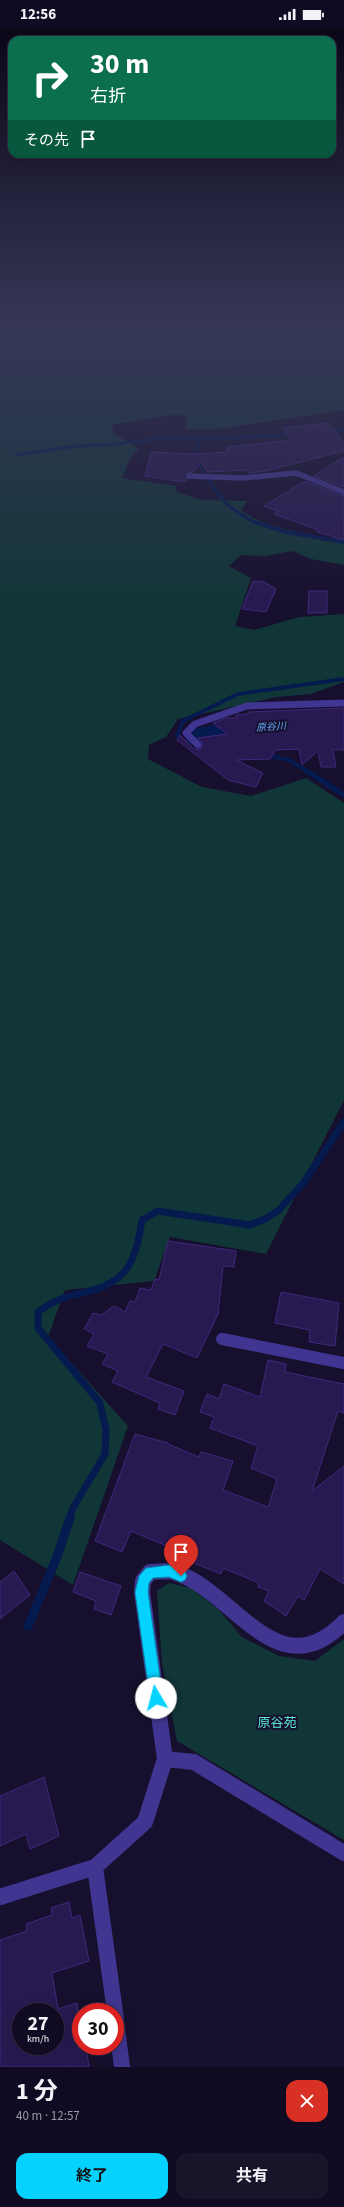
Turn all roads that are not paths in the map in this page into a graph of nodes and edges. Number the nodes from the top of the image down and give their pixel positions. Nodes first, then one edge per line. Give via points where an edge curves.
1 (189, 476) dead end
2 (344, 492) edge
3 (344, 703) edge
4 (198, 746) dead end
5 (222, 1339) dead end
6 (344, 1363) edge
7 (344, 1622) edge
8 (165, 1759) junction
9 (344, 1853) edge
10 (95, 1867) junction
11 (0, 1897) edge
12 (114, 2003) edge
13 (120, 2055) edge
14 (122, 2067) edge

1 - 2 street via 242,478 296,473
3 - 4 street via 247,706 195,724 186,733
5 - 6 street
7 - 8 street via 328,1637 297,1648 262,1632 192,1580 169,1571 150,1572 143,1580 142,1592
8 - 9 street via 194,1762
8 - 10 street via 145,1822
10 - 11 street
10 - 12 street
13 - 14 street

